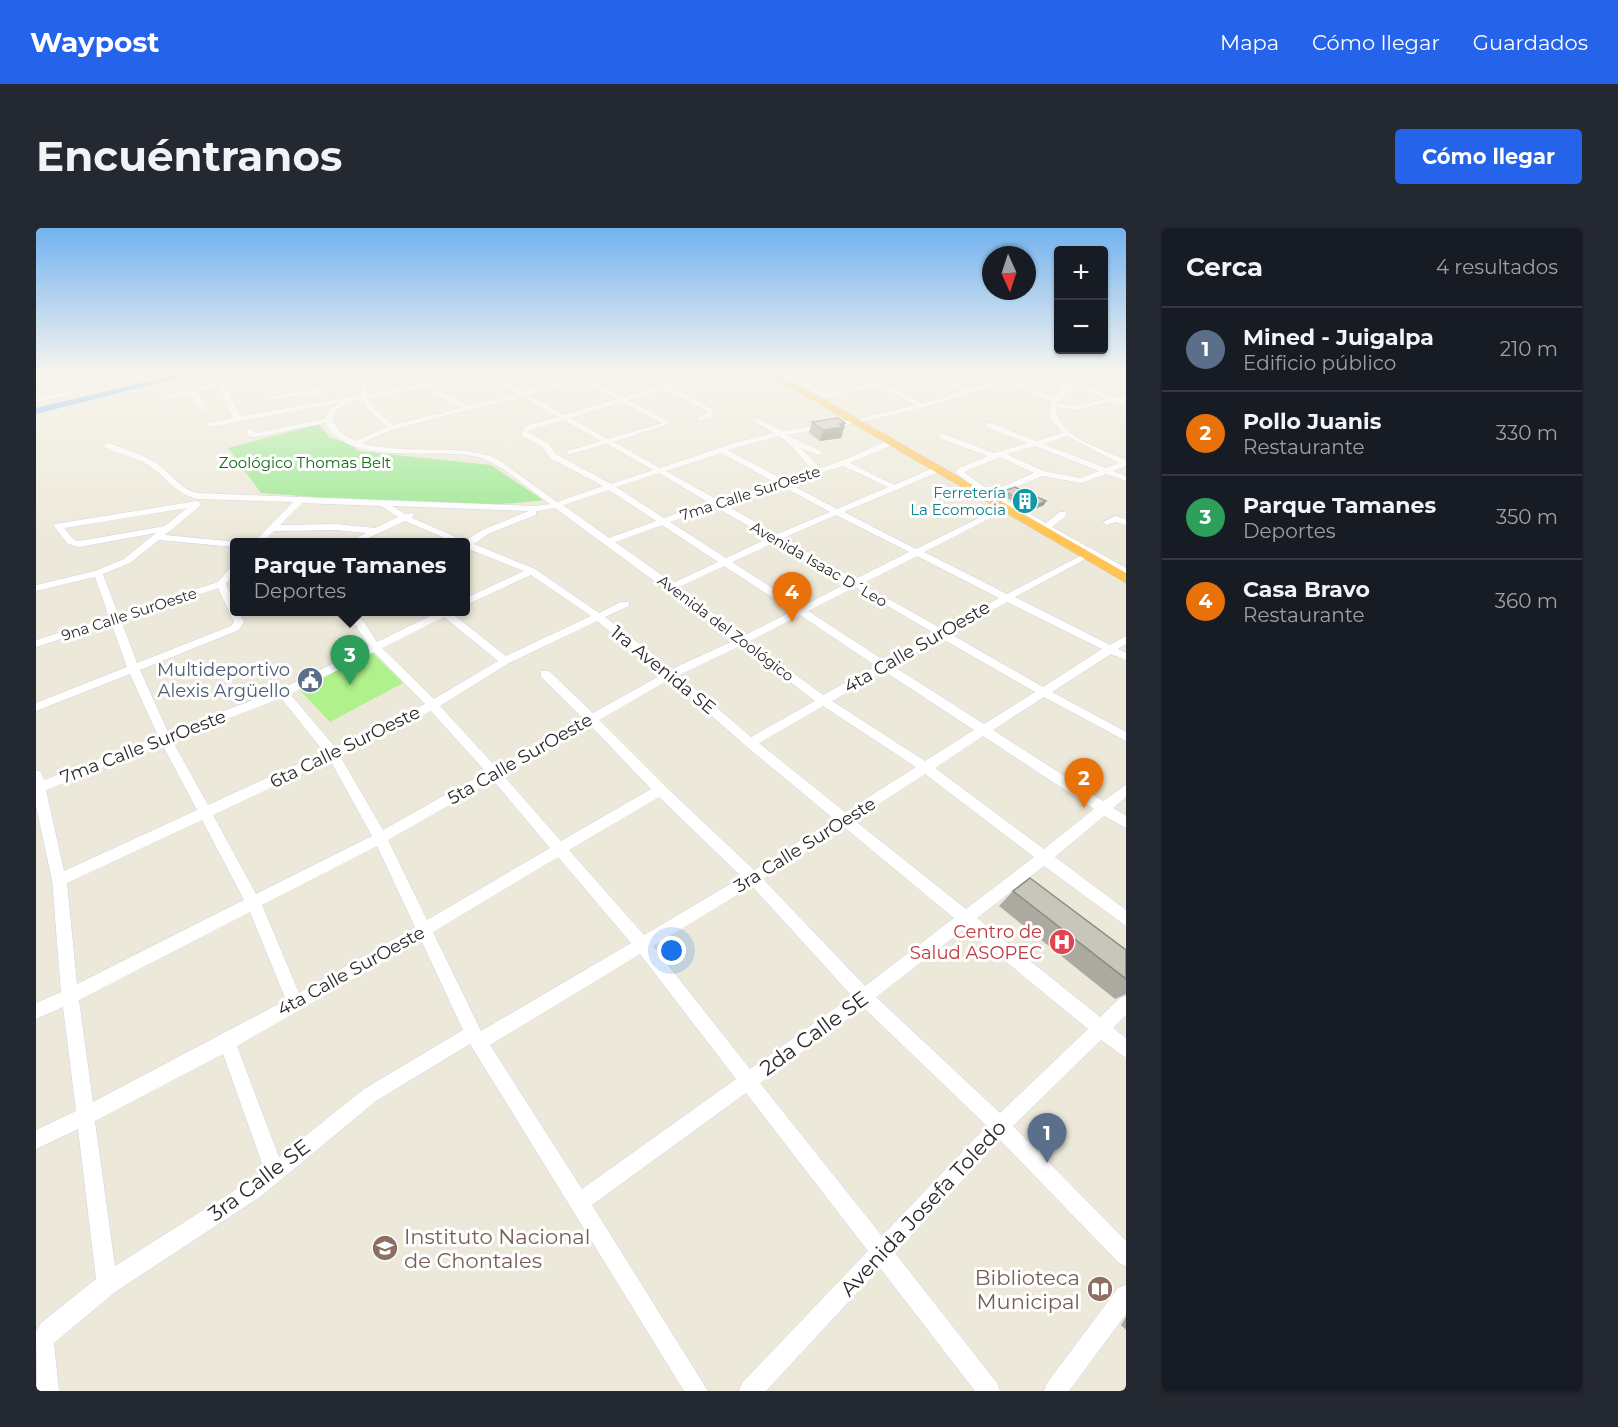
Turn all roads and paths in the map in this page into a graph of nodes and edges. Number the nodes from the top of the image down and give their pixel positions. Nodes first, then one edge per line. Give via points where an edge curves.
1 (306, 425) edge
2 (328, 425) edge
3 (399, 425) edge
4 (538, 425) edge
5 (577, 425) edge
6 (661, 425) edge
7 (766, 425) edge
8 (835, 425) edge
9 (862, 425) edge
10 (989, 425) dead end
11 (1059, 425) edge
12 (392, 427) joint
13 (250, 430) dead end
14 (779, 434) junction
15 (1067, 434) junction
16 (942, 436) dead end
17 (792, 441) junction
18 (608, 442) junction
19 (892, 442) junction
20 (356, 443) junction
21 (1034, 443) junction
22 (106, 445) dead end
23 (722, 450) junction
24 (570, 453) dead end
25 (818, 453) dead end
26 (997, 455) junction
27 (844, 463) junction
28 (1126, 463) edge
29 (938, 469) junction
30 (818, 470) junction
31 (660, 471) junction
32 (1107, 471) junction
33 (1041, 473) junction
34 (1126, 479) edge
35 (780, 482) junction
36 (610, 487) junction
37 (892, 487) junction
38 (988, 496) junction
39 (206, 497) junction
40 (298, 501) junction
41 (713, 503) junction
42 (197, 504) junction
43 (383, 504) junction
44 (425, 506) junction
45 (551, 506) junction
46 (1004, 507) junction
47 (836, 512) junction
48 (1063, 514) dead end
49 (405, 518) junction
50 (664, 522) junction
51 (1107, 522) dead end
52 (1126, 522) edge
53 (167, 528) junction
54 (275, 528) junction
55 (1044, 528) junction
56 (375, 531) junction
57 (158, 537) junction
58 (264, 538) edge
59 (363, 538) edge
60 (450, 538) edge
61 (776, 538) junction
62 (470, 541) edge
63 (607, 542) junction
64 (230, 544) edge
65 (470, 546) edge
66 (916, 552) junction
67 (1086, 556) junction
68 (724, 562) junction
69 (532, 571) junction
70 (98, 573) junction
71 (230, 573) edge
72 (1124, 574) edge
73 (221, 584) junction
74 (855, 584) junction
75 (672, 587) junction
76 (36, 588) edge
77 (1005, 597) junction
78 (470, 600) edge
79 (230, 603) edge
80 (625, 604) dead end
81 (801, 610) junction
82 (236, 616) edge
83 (351, 616) edge
84 (436, 616) edge
85 (449, 616) edge
86 (597, 616) junction
87 (117, 619) junction
88 (943, 635) junction
89 (1126, 639) edge
90 (743, 640) junction
91 (36, 644) edge
92 (376, 648) junction
93 (1112, 649) junction
94 (1126, 657) edge
95 (505, 661) junction
96 (885, 665) junction
97 (134, 670) junction
98 (545, 674) dead end
99 (671, 674) junction
100 (1043, 692) junction
101 (283, 693) junction
102 (823, 701) junction
103 (433, 705) junction
104 (36, 707) edge
105 (591, 718) junction
106 (986, 730) junction
107 (1126, 737) edge
108 (165, 739) junction
109 (750, 743) junction
110 (333, 754) junction
111 (926, 768) junction
112 (495, 774) junction
113 (37, 783) edge
114 (660, 790) junction
115 (1126, 790) edge
116 (1104, 810) junction
117 (204, 814) junction
118 (846, 820) junction
119 (1126, 823) edge
120 (380, 838) junction
121 (560, 849) junction
122 (1045, 857) junction
123 (753, 878) junction
124 (59, 880) junction
125 (252, 902) junction
126 (1126, 919) edge
127 (965, 920) junction
128 (424, 931) junction
129 (643, 946) junction
130 (70, 996) junction
131 (864, 997) junction
132 (295, 1004) junction
133 (1126, 1004) edge
134 (36, 1011) edge
135 (1100, 1028) junction
136 (476, 1038) junction
137 (227, 1041) junction
138 (1125, 1046) edge
139 (749, 1080) junction
140 (86, 1116) junction
141 (1000, 1126) junction
142 (36, 1140) edge
143 (275, 1172) junction
144 (579, 1203) junction
145 (881, 1253) junction
146 (1126, 1256) edge
147 (107, 1284) junction
148 (1126, 1296) edge
149 (48, 1391) edge
150 (697, 1391) edge
151 (750, 1391) edge
152 (989, 1391) edge
153 (1055, 1391) edge

1 - 13 street via 257,435
2 - 20 street, Avenida del Zoológico
3 - 12 street
4 - 36 street via 524,433 545,445 553,456
5 - 18 street, Avenida Isaac D´Leo
6 - 18 street
7 - 14 street
8 - 14 street
9 - 19 highway
10 - 21 street
11 - 15 street
12 - 20 street
14 - 17 street
14 - 23 street
15 - 21 street
15 - 28 street
16 - 26 street
17 - 25 street
17 - 30 street
18 - 24 street
18 - 31 street, Avenida Isaac D´Leo
19 - 27 street, 7ma Calle SurOeste
19 - 29 highway
20 - 45 street, Avenida del Zoológico via 389,452 453,451 478,455 493,460
21 - 26 street
21 - 32 street
22 - 39 street via 152,463 183,492
23 - 31 street
23 - 35 street
26 - 33 street
26 - 38 street via 960,471
27 - 30 street, 7ma Calle SurOeste
27 - 37 street
28 - 32 street
29 - 37 street
29 - 38 highway
30 - 35 street, 7ma Calle SurOeste
31 - 36 street
31 - 41 street, Avenida Isaac D´Leo
32 - 33 street via 1081,481
32 - 34 street
33 - 38 street
35 - 41 street, 7ma Calle SurOeste
35 - 47 street
36 - 45 street
36 - 50 street
37 - 47 street
38 - 46 highway
38 - 55 street
39 - 40 street
39 - 42 street
40 - 43 street
40 - 54 street
41 - 50 street, 7ma Calle SurOeste
41 - 61 street, Avenida Isaac D´Leo
42 - 53 street
42 - 53 street via 58,526 71,542 79,544
43 - 44 street
43 - 49 street, 1ra Avenida SE
44 - 45 street
44 - 49 street
45 - 62 street
45 - 63 street, Avenida del Zoológico
46 - 55 highway
46 - 66 street, 5ta Calle SurOeste
47 - 61 street
47 - 66 street
48 - 55 street
49 - 56 street
49 - 60 street, 1ra Avenida SE
50 - 63 street, 7ma Calle SurOeste
50 - 68 street
51 - 52 street
53 - 57 street
54 - 56 street
54 - 58 street
55 - 67 highway
55 - 72 street
56 - 59 street
57 - 64 street
57 - 70 street via 128,561
61 - 68 street
61 - 74 street, Avenida Isaac D´Leo
63 - 75 street, Avenida del Zoológico
65 - 69 street, 1ra Avenida SE
66 - 74 street, 5ta Calle SurOeste
66 - 77 street
67 - 72 highway
67 - 77 street, 4ta Calle SurOeste
68 - 75 street
68 - 81 street
69 - 78 street
69 - 86 street, 1ra Avenida SE
70 - 76 street
70 - 87 street
71 - 73 street
73 - 79 street
73 - 87 street, 9na Calle SurOeste
74 - 81 street, 5ta Calle SurOeste
74 - 88 street, Avenida Isaac D´Leo
75 - 90 street, Avenida del Zoológico
77 - 88 street, 4ta Calle SurOeste
77 - 93 street
80 - 86 street, 6ta Calle SurOeste
81 - 90 street, 5ta Calle SurOeste
81 - 96 street
82 - 97 street via 239,622 235,628
83 - 92 street
84 - 92 street, 7ma Calle SurOeste
85 - 95 street
86 - 95 street, 6ta Calle SurOeste
86 - 99 street, 1ra Avenida SE
87 - 91 street, 9na Calle SurOeste
87 - 97 street
88 - 96 street, 4ta Calle SurOeste
88 - 100 street, Avenida Isaac D´Leo
89 - 93 street, 3ra Calle SurOeste
90 - 99 street, 5ta Calle SurOeste
90 - 102 street, Avenida del Zoológico
92 - 101 street, 7ma Calle SurOeste
92 - 103 street
93 - 94 street
93 - 100 street, 3ra Calle SurOeste
95 - 103 street, 6ta Calle SurOeste
96 - 102 street, 4ta Calle SurOeste
96 - 106 street
97 - 104 street
97 - 108 street
98 - 105 street
99 - 105 street, 5ta Calle SurOeste
99 - 109 street, 1ra Avenida SE
100 - 106 street, 3ra Calle SurOeste
100 - 107 street, Avenida Isaac D´Leo
101 - 108 street, 7ma Calle SurOeste
101 - 110 street
102 - 109 street, 4ta Calle SurOeste
102 - 111 street, Avenida del Zoológico
103 - 110 street, 6ta Calle SurOeste
103 - 112 street
105 - 112 street, 5ta Calle SurOeste
105 - 114 street
106 - 111 street, 3ra Calle SurOeste
106 - 116 street
108 - 113 street, 7ma Calle SurOeste
108 - 117 street
109 - 118 street, 1ra Avenida SE
110 - 117 street, 6ta Calle SurOeste
110 - 120 street
111 - 118 street, 3ra Calle SurOeste
111 - 122 street, Avenida del Zoológico
112 - 120 street, 5ta Calle SurOeste
112 - 121 street
113 - 124 street
114 - 121 street, 4ta Calle SurOeste
114 - 123 street
115 - 116 street, 2da Calle SE
116 - 119 street
116 - 122 street, 2da Calle SE
117 - 124 street, 6ta Calle SurOeste
117 - 125 street
118 - 123 street, 3ra Calle SurOeste
118 - 127 street, 1ra Avenida SE
120 - 125 street, 5ta Calle SurOeste
120 - 128 street
121 - 128 street, 4ta Calle SurOeste
121 - 129 street
122 - 126 street, Avenida del Zoológico
122 - 127 street, 2da Calle SE
123 - 129 street, 3ra Calle SurOeste
123 - 131 street
124 - 130 street
125 - 130 street, 5ta Calle SurOeste
125 - 132 street
127 - 131 street, 2da Calle SE
127 - 135 street, 1ra Avenida SE
128 - 132 street, 4ta Calle SurOeste
128 - 136 street
129 - 136 street, 3ra Calle SurOeste
129 - 139 street
130 - 134 street, 5ta Calle SurOeste
130 - 140 street
131 - 139 street, 2da Calle SE
131 - 141 street
132 - 137 street, 4ta Calle SurOeste
133 - 135 street, Avenida Josefa Toledo
135 - 138 street, 1ra Avenida SE
135 - 141 street, Avenida Josefa Toledo
136 - 143 street, 3ra Calle SE via 370,1095
136 - 144 street
137 - 140 street, 4ta Calle SurOeste
137 - 143 street
139 - 144 street, 2da Calle SE
139 - 145 street
140 - 142 street, 4ta Calle SurOeste
140 - 147 street
141 - 145 street, Avenida Josefa Toledo
141 - 146 street
143 - 147 street, 3ra Calle SE
144 - 150 street
145 - 151 street, Avenida Josefa Toledo
145 - 152 street
147 - 149 street, 3ra Calle SE via 49,1331 43,1341
148 - 153 street

